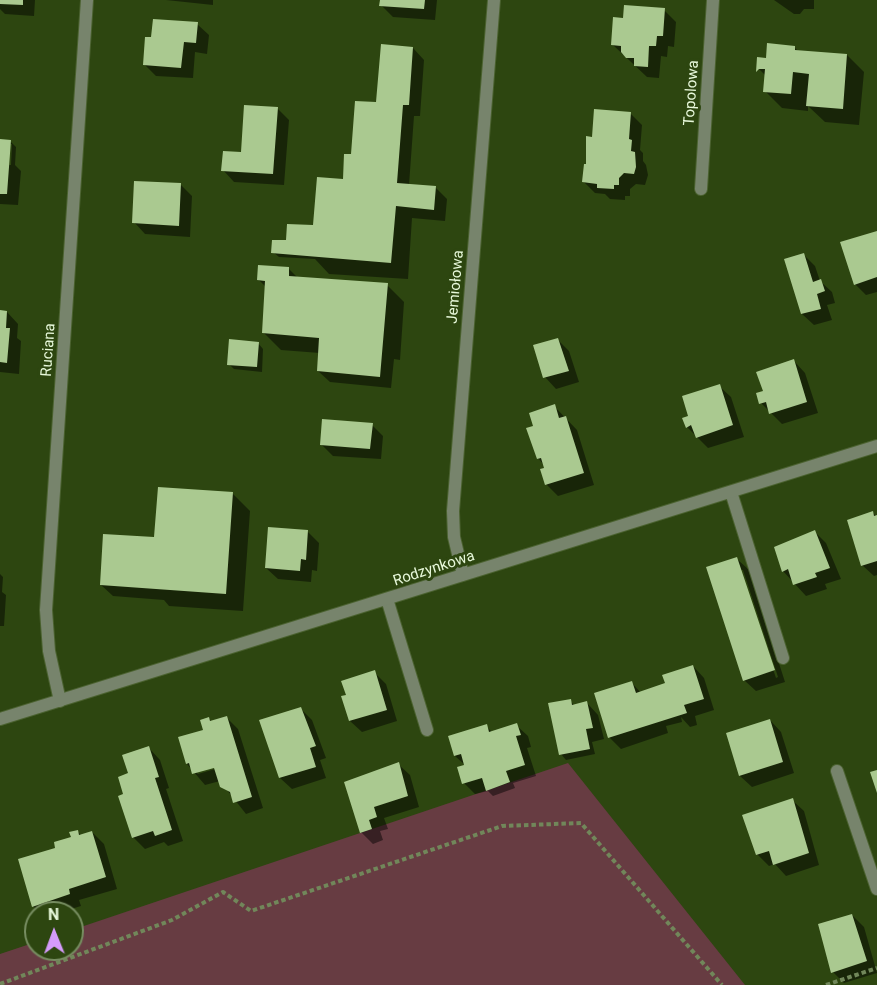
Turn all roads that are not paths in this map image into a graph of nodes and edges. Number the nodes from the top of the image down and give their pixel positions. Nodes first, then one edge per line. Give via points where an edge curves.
1 (87, 0) edge
2 (495, 0) edge
3 (713, 0) edge
4 (701, 189) dead end
5 (877, 446) edge
6 (730, 492) junction
7 (463, 575) junction
8 (387, 599) junction
9 (783, 658) dead end
10 (60, 701) junction
11 (0, 720) edge
12 (427, 730) dead end
13 (837, 771) dead end
14 (877, 889) edge

1 - 10 street, Ruciana via 46,610 49,651
2 - 7 street, Jemiołowa via 453,511 455,547
3 - 4 street, Topolowa
5 - 6 street, Rodzynkowa
6 - 7 street, Rodzynkowa
6 - 9 street
7 - 8 street, Rodzynkowa
8 - 10 street, Rodzynkowa
8 - 12 street
10 - 11 street, Rodzynkowa
13 - 14 street

